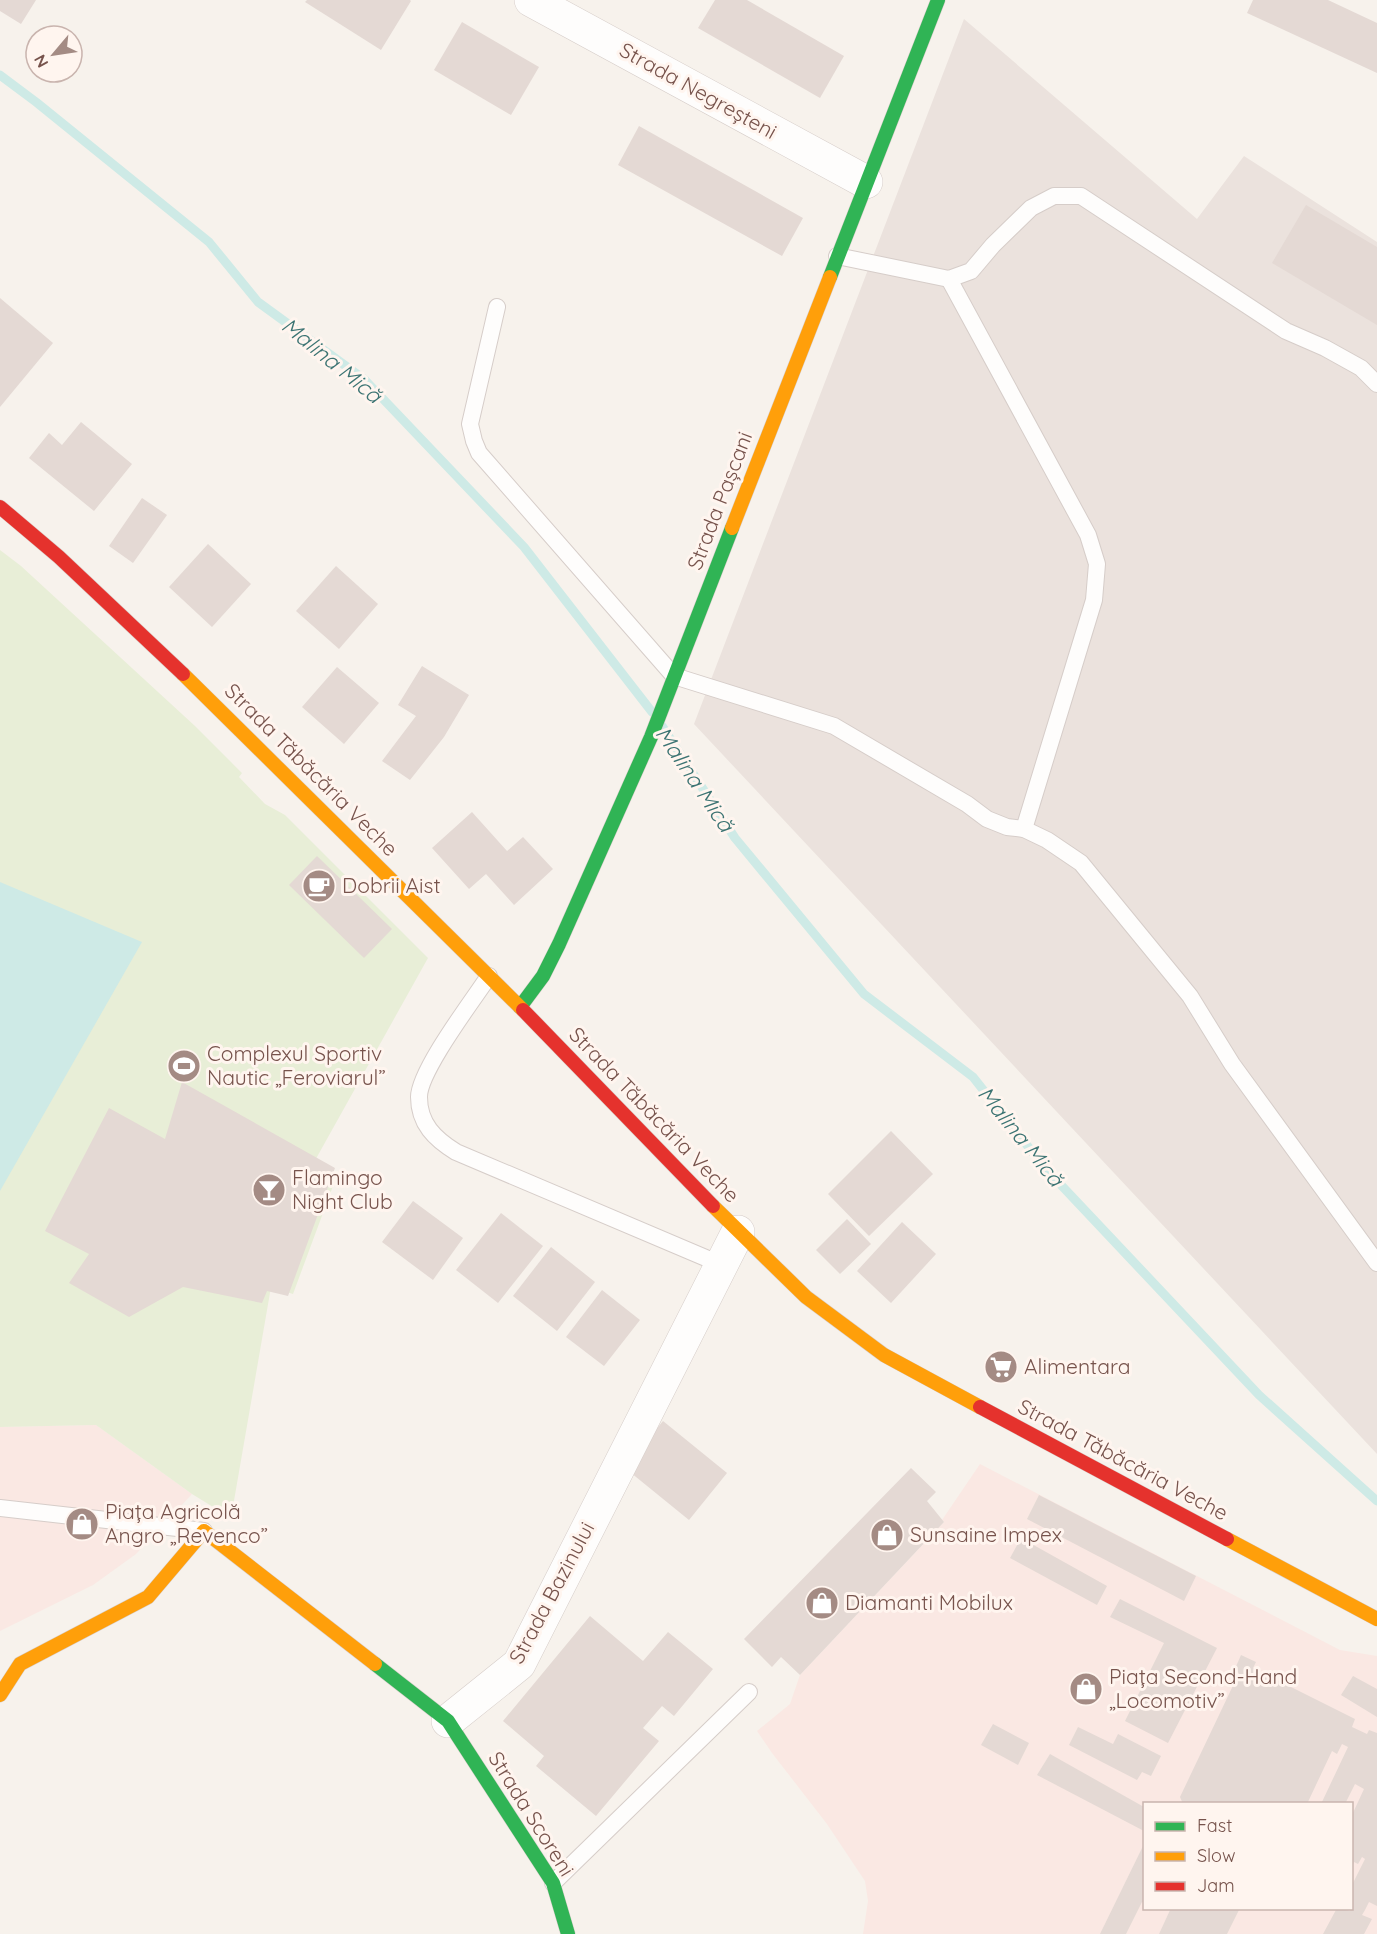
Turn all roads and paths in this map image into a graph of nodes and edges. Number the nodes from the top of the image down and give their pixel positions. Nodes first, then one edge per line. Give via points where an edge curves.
1 (531, 0) edge
2 (938, 0) edge
3 (866, 182) junction
4 (837, 256) junction
5 (949, 279) junction
6 (497, 307) dead end
7 (1377, 384) edge
8 (0, 507) edge
9 (674, 676) junction
10 (1024, 829) junction
11 (489, 976) junction
12 (520, 1007) junction
13 (738, 1232) junction
14 (1377, 1263) edge
15 (720, 1264) junction
16 (0, 1508) edge
17 (204, 1531) junction
18 (1377, 1619) edge
19 (749, 1692) dead end
20 (0, 1695) edge
21 (448, 1721) junction
22 (553, 1883) junction
23 (568, 1934) edge

1 - 3 street, Strada Negreșteni
2 - 3 street, Strada Pașcani
3 - 4 street, Strada Pașcani
4 - 5 lane
4 - 9 street, Strada Pașcani
5 - 7 lane via 971,271 1031,208 1054,196 1081,196 1286,331 1361,368
5 - 10 lane via 1088,535 1097,564 1094,600
6 - 9 lane via 470,424 479,453
8 - 11 street, Strada Tăbăcăria Veche via 129,621
9 - 10 lane via 834,726 987,819
9 - 12 street, Strada Pașcani via 559,944 543,976
10 - 14 lane via 1080,863 1170,970 1232,1064
11 - 12 street, Strada Tăbăcăria Veche
11 - 15 lane via 431,1063 419,1096 423,1120 437,1140 456,1152
12 - 13 street, Strada Tăbăcăria Veche
13 - 15 street, Strada Bazinului
13 - 18 street, Strada Tăbăcăria Veche via 806,1297 884,1355
15 - 21 street, Strada Bazinului via 519,1664
16 - 17 lane
17 - 20 street via 148,1597 20,1664
17 - 21 street
19 - 22 lane
21 - 22 street, Strada Scoreni
22 - 23 street, Strada Scoreni

